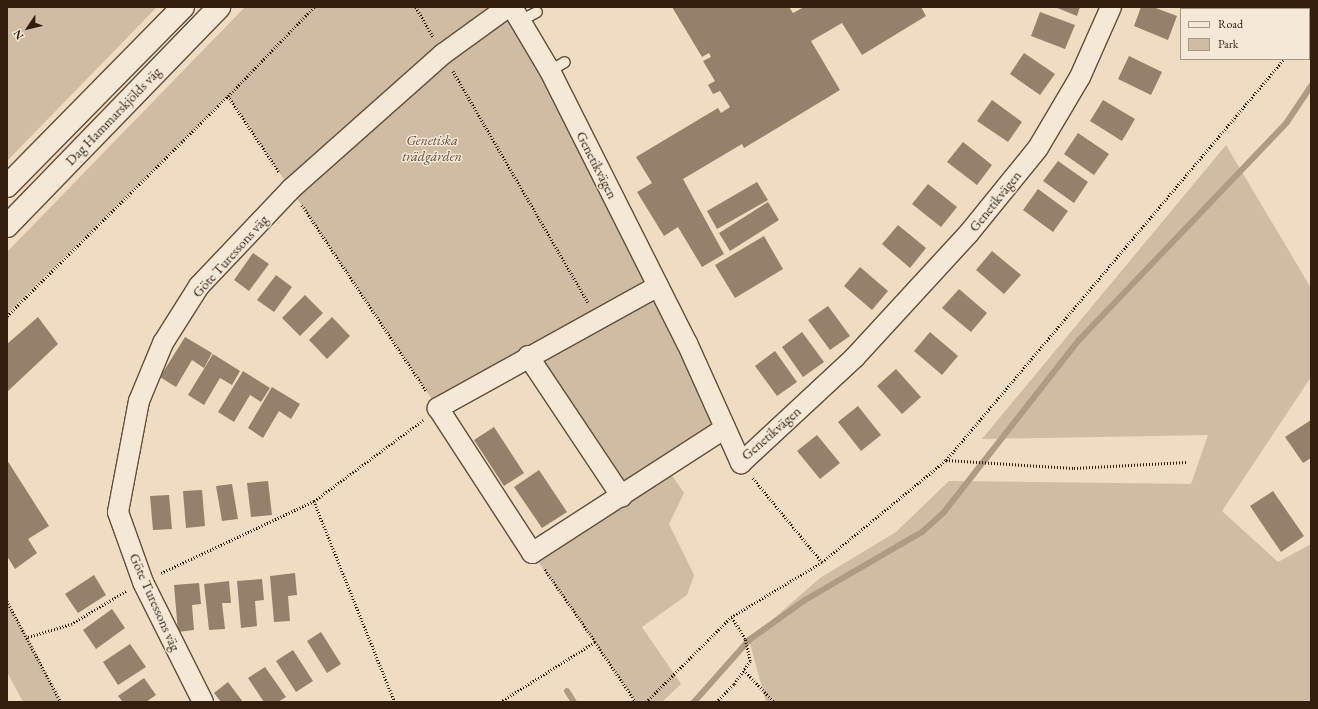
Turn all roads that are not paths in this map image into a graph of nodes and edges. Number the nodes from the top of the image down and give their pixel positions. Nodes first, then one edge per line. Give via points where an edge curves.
1 (183, 7) edge
2 (219, 7) edge
3 (1111, 7) edge
4 (519, 12) edge
5 (7, 186) edge
6 (7, 226) edge
7 (658, 286) junction
8 (528, 356) junction
9 (725, 428) junction
10 (622, 497) junction
11 (203, 702) edge

1 - 5 main road, Dag Hammarskjölds väg
2 - 6 main road, Dag Hammarskjölds väg
3 - 9 street, Genetikvägen via 1080,77 1033,154 969,233 856,357 741,463
4 - 7 street, Genetikvägen via 558,67
4 - 11 street, Göte Turessons väg via 443,54 291,189 199,286 163,343 139,401 118,512 143,582
7 - 8 street
7 - 9 street, Genetikvägen via 688,343
8 - 10 street
8 - 10 street via 438,408 532,553
9 - 10 street

